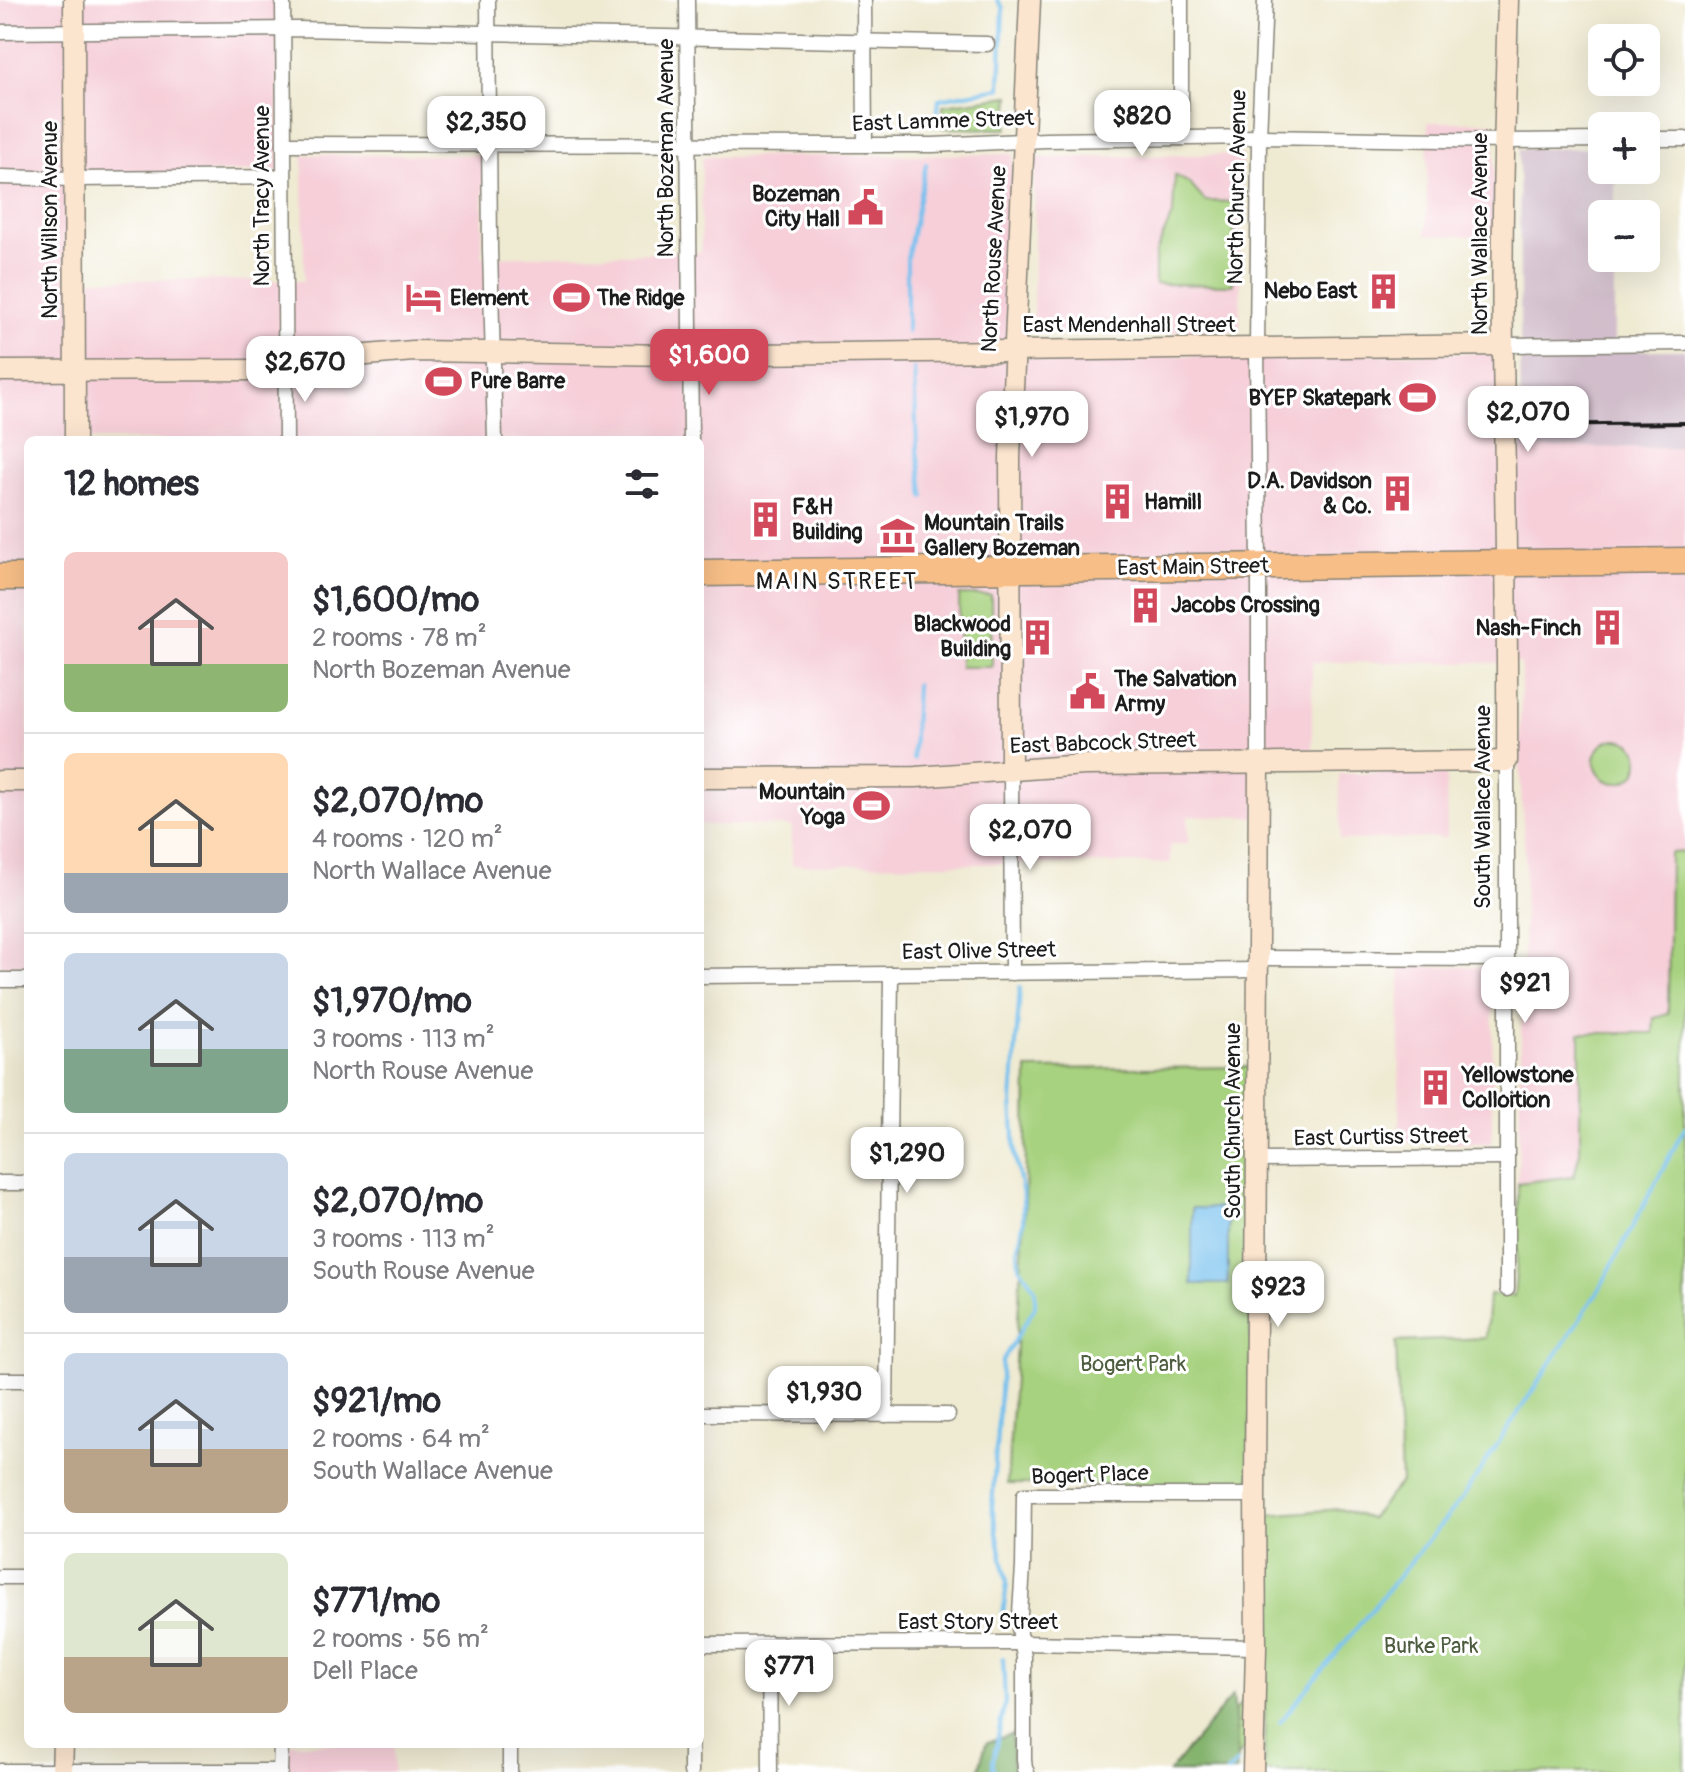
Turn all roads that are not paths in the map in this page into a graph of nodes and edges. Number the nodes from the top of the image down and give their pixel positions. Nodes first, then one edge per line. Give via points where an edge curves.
1 (74, 0) edge
2 (283, 0) edge
3 (488, 0) edge
4 (687, 0) edge
5 (864, 0) edge
6 (1030, 0) edge
7 (1181, 0) edge
8 (1265, 0) edge
9 (1508, 0) edge
10 (283, 29) junction
11 (74, 31) junction
12 (0, 32) edge
13 (488, 33) junction
14 (688, 37) junction
15 (864, 41) junction
16 (987, 44) dead end
17 (1259, 137) junction
18 (1181, 138) junction
19 (1660, 139) edge
20 (1685, 139) edge
21 (1588, 140) edge
22 (1024, 141) junction
23 (1504, 141) junction
24 (284, 144) junction
25 (489, 145) junction
26 (865, 145) junction
27 (688, 146) junction
28 (0, 177) edge
29 (284, 177) junction
30 (74, 179) junction
31 (1685, 343) edge
32 (1503, 345) junction
33 (1257, 348) junction
34 (1014, 349) junction
35 (492, 353) junction
36 (690, 354) junction
37 (286, 367) junction
38 (0, 371) edge
39 (75, 371) junction
40 (75, 436) edge
41 (286, 436) edge
42 (495, 436) edge
43 (691, 436) edge
44 (1685, 561) edge
45 (1507, 565) junction
46 (1259, 566) junction
47 (1012, 569) junction
48 (704, 573) edge
49 (0, 577) edge
50 (24, 577) edge
51 (1507, 761) junction
52 (1259, 763) junction
53 (1011, 771) junction
54 (704, 778) edge
55 (0, 781) edge
56 (24, 781) edge
57 (1506, 959) junction
58 (1259, 964) junction
59 (1012, 973) junction
60 (891, 974) junction
61 (704, 976) edge
62 (0, 980) edge
63 (24, 980) edge
64 (1506, 1158) junction
65 (1257, 1160) junction
66 (0, 1183) edge
67 (24, 1183) edge
68 (1507, 1289) dead end
69 (0, 1380) edge
70 (24, 1380) edge
71 (704, 1414) edge
72 (886, 1415) junction
73 (948, 1415) dead end
74 (1255, 1495) junction
75 (0, 1577) edge
76 (24, 1577) edge
77 (769, 1643) junction
78 (1021, 1643) junction
79 (704, 1644) edge
80 (1256, 1647) junction
81 (63, 1748) edge
82 (281, 1748) edge
83 (510, 1748) edge
84 (691, 1748) edge
85 (0, 1771) edge
86 (280, 1771) edge
87 (62, 1772) edge
88 (510, 1772) edge
89 (691, 1772) edge
90 (770, 1772) edge
91 (1027, 1772) edge
92 (1253, 1772) edge

1 - 11 street, North Willson Avenue
2 - 10 street, North Tracy Avenue
3 - 13 street
4 - 14 street, North Bozeman Avenue
5 - 15 street
6 - 22 street, North Rouse Avenue
7 - 18 street
8 - 17 street, North Church Avenue
9 - 23 street, North Wallace Avenue
10 - 11 street
10 - 13 street
10 - 24 street, North Tracy Avenue
11 - 12 street
11 - 30 street, North Willson Avenue
13 - 14 street
13 - 25 street
14 - 15 street
14 - 27 street, North Bozeman Avenue
15 - 16 street
15 - 26 street
17 - 18 street, East Lamme Street
17 - 23 street, East Lamme Street
17 - 33 street, North Church Avenue
18 - 22 street, East Lamme Street
19 - 20 street
21 - 23 street, East Lamme Street
22 - 26 street, East Lamme Street
22 - 34 street, North Rouse Avenue
23 - 32 street, North Wallace Avenue
24 - 25 street, East Lamme Street
24 - 29 street, North Tracy Avenue
25 - 27 street, East Lamme Street
25 - 35 street
26 - 27 street, East Lamme Street
27 - 36 street, North Bozeman Avenue
28 - 30 street
29 - 30 street
29 - 37 street, North Tracy Avenue
30 - 39 street, North Willson Avenue
31 - 32 street, East Mendenhall Street
32 - 33 street, East Mendenhall Street
32 - 45 street, North Wallace Avenue
33 - 34 street, East Mendenhall Street
33 - 46 street, North Church Avenue
34 - 36 street, East Mendenhall Street
34 - 47 street, North Rouse Avenue
35 - 36 street, East Mendenhall Street
35 - 37 street, East Mendenhall Street via 413,351
35 - 42 street
36 - 43 street, North Bozeman Avenue
37 - 39 street, East Mendenhall Street
37 - 41 street, North Tracy Avenue
38 - 39 street, East Mendenhall Street
39 - 40 street, North Willson Avenue
44 - 45 highway, East Main Street
45 - 46 highway, East Main Street
45 - 51 street, South Wallace Avenue
46 - 47 highway, East Main Street
46 - 52 street, South Church Avenue
47 - 48 highway, East Main Street
47 - 53 street, North Rouse Avenue
49 - 50 highway
51 - 52 street, East Babcock Street
51 - 57 street, South Wallace Avenue
52 - 53 street, East Babcock Street
52 - 58 street, South Church Avenue
53 - 54 street, East Babcock Street
53 - 59 street
55 - 56 street
57 - 58 street, East Olive Street
57 - 64 street, South Wallace Avenue
58 - 59 street, East Olive Street
58 - 65 street, South Church Avenue
59 - 60 street, East Olive Street
60 - 61 street, East Olive Street
60 - 72 street
62 - 63 street
64 - 65 street, East Curtiss Street
64 - 68 street, South Wallace Avenue
65 - 74 street, South Church Avenue
66 - 67 street
69 - 70 street
71 - 72 street
72 - 73 street
74 - 78 street, Bogert Place via 1024,1495
74 - 80 street, South Church Avenue
75 - 76 street
77 - 78 street, East Story Street
77 - 79 street, East Story Street
77 - 90 street
78 - 80 street, East Story Street
78 - 91 street
80 - 92 street, South Church Avenue
81 - 87 street
82 - 86 street
83 - 88 street
84 - 89 street
85 - 87 street
86 - 87 street

